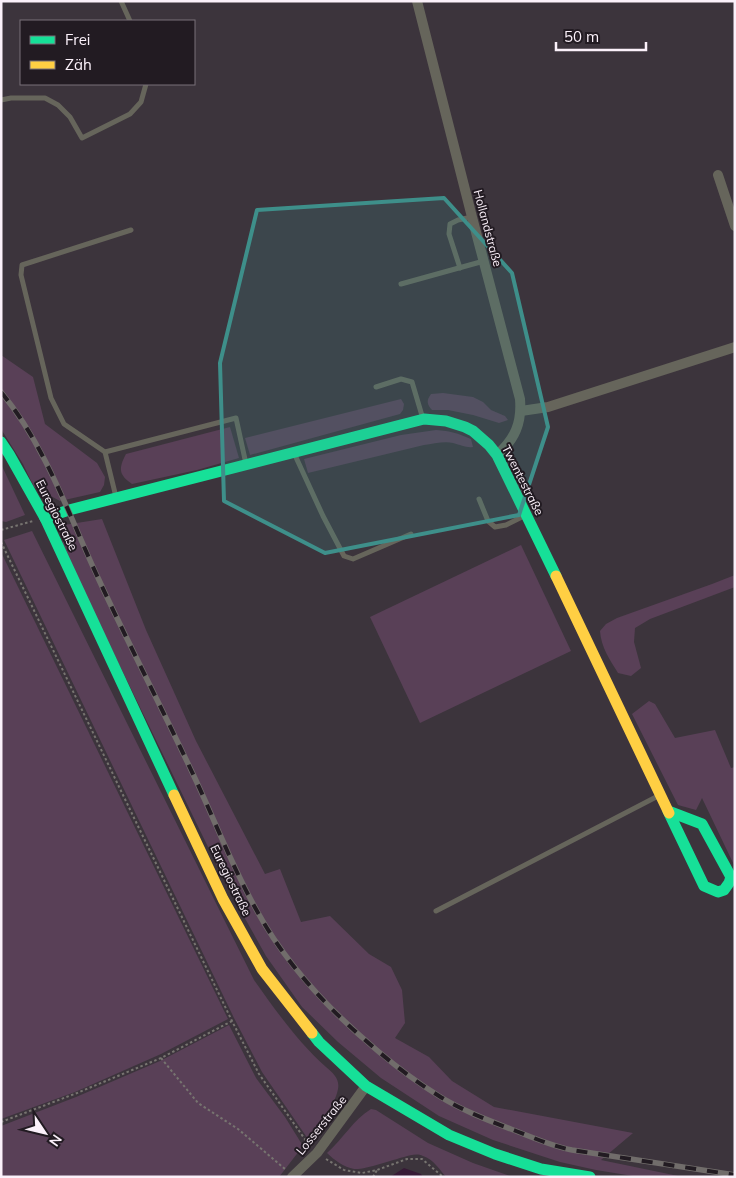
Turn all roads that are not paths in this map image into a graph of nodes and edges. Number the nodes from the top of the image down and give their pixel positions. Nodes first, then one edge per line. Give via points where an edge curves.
1 (122, 1) edge
2 (417, 1) edge
3 (130, 20) edge
4 (146, 85) edge
5 (1, 100) edge
6 (718, 175) dead end
7 (472, 217) junction
8 (735, 226) edge
9 (131, 230) dead end
10 (484, 261) junction
11 (460, 268) junction
12 (401, 284) dead end
13 (735, 347) edge
14 (376, 387) dead end
15 (521, 411) junction
16 (424, 419) junction
17 (1, 442) edge
18 (105, 452) junction
19 (293, 453) junction
20 (497, 454) junction
21 (247, 465) junction
22 (116, 498) junction
23 (479, 500) dead end
24 (526, 515) junction
25 (45, 518) junction
26 (411, 534) dead end
27 (660, 795) junction
28 (668, 811) junction
29 (436, 911) dead end
30 (366, 1086) junction
31 (293, 1176) edge
32 (590, 1177) edge

1 - 3 lane
2 - 7 street, Hollandstraße
4 - 5 lane via 141,102 130,114 82,138 70,117 45,98
6 - 8 street
7 - 10 street, Hollandstraße
7 - 11 lane via 450,224 449,234
9 - 18 lane via 22,265 21,275 51,398 64,424
10 - 11 lane
10 - 15 street, Hollandstraße
11 - 12 lane
13 - 15 street via 548,407
14 - 16 lane via 401,379 412,382
15 - 20 street, Hollandstraße via 511,440
16 - 19 street, Twentestraße
16 - 20 street, Twentestraße via 456,422 473,431
17 - 25 street, Euregiostraße
18 - 21 lane via 236,418
18 - 22 lane
19 - 21 street, Twentestraße
19 - 26 lane via 344,556 353,559
20 - 24 street, Twentestraße
21 - 22 street, Twentestraße
22 - 25 street, Twentestraße
23 - 24 lane via 488,521 495,527
24 - 27 street, Twentestraße
25 - 30 street, Euregiostraße via 223,899 262,969 319,1042
27 - 28 street, Twentestraße
27 - 29 lane
28 - 28 street, Twentestraße via 704,886 716,892 722,891 731,877 702,824
30 - 31 street, Losserstraße via 317,1153
30 - 32 street, Euregiostraße via 449,1135 541,1169

